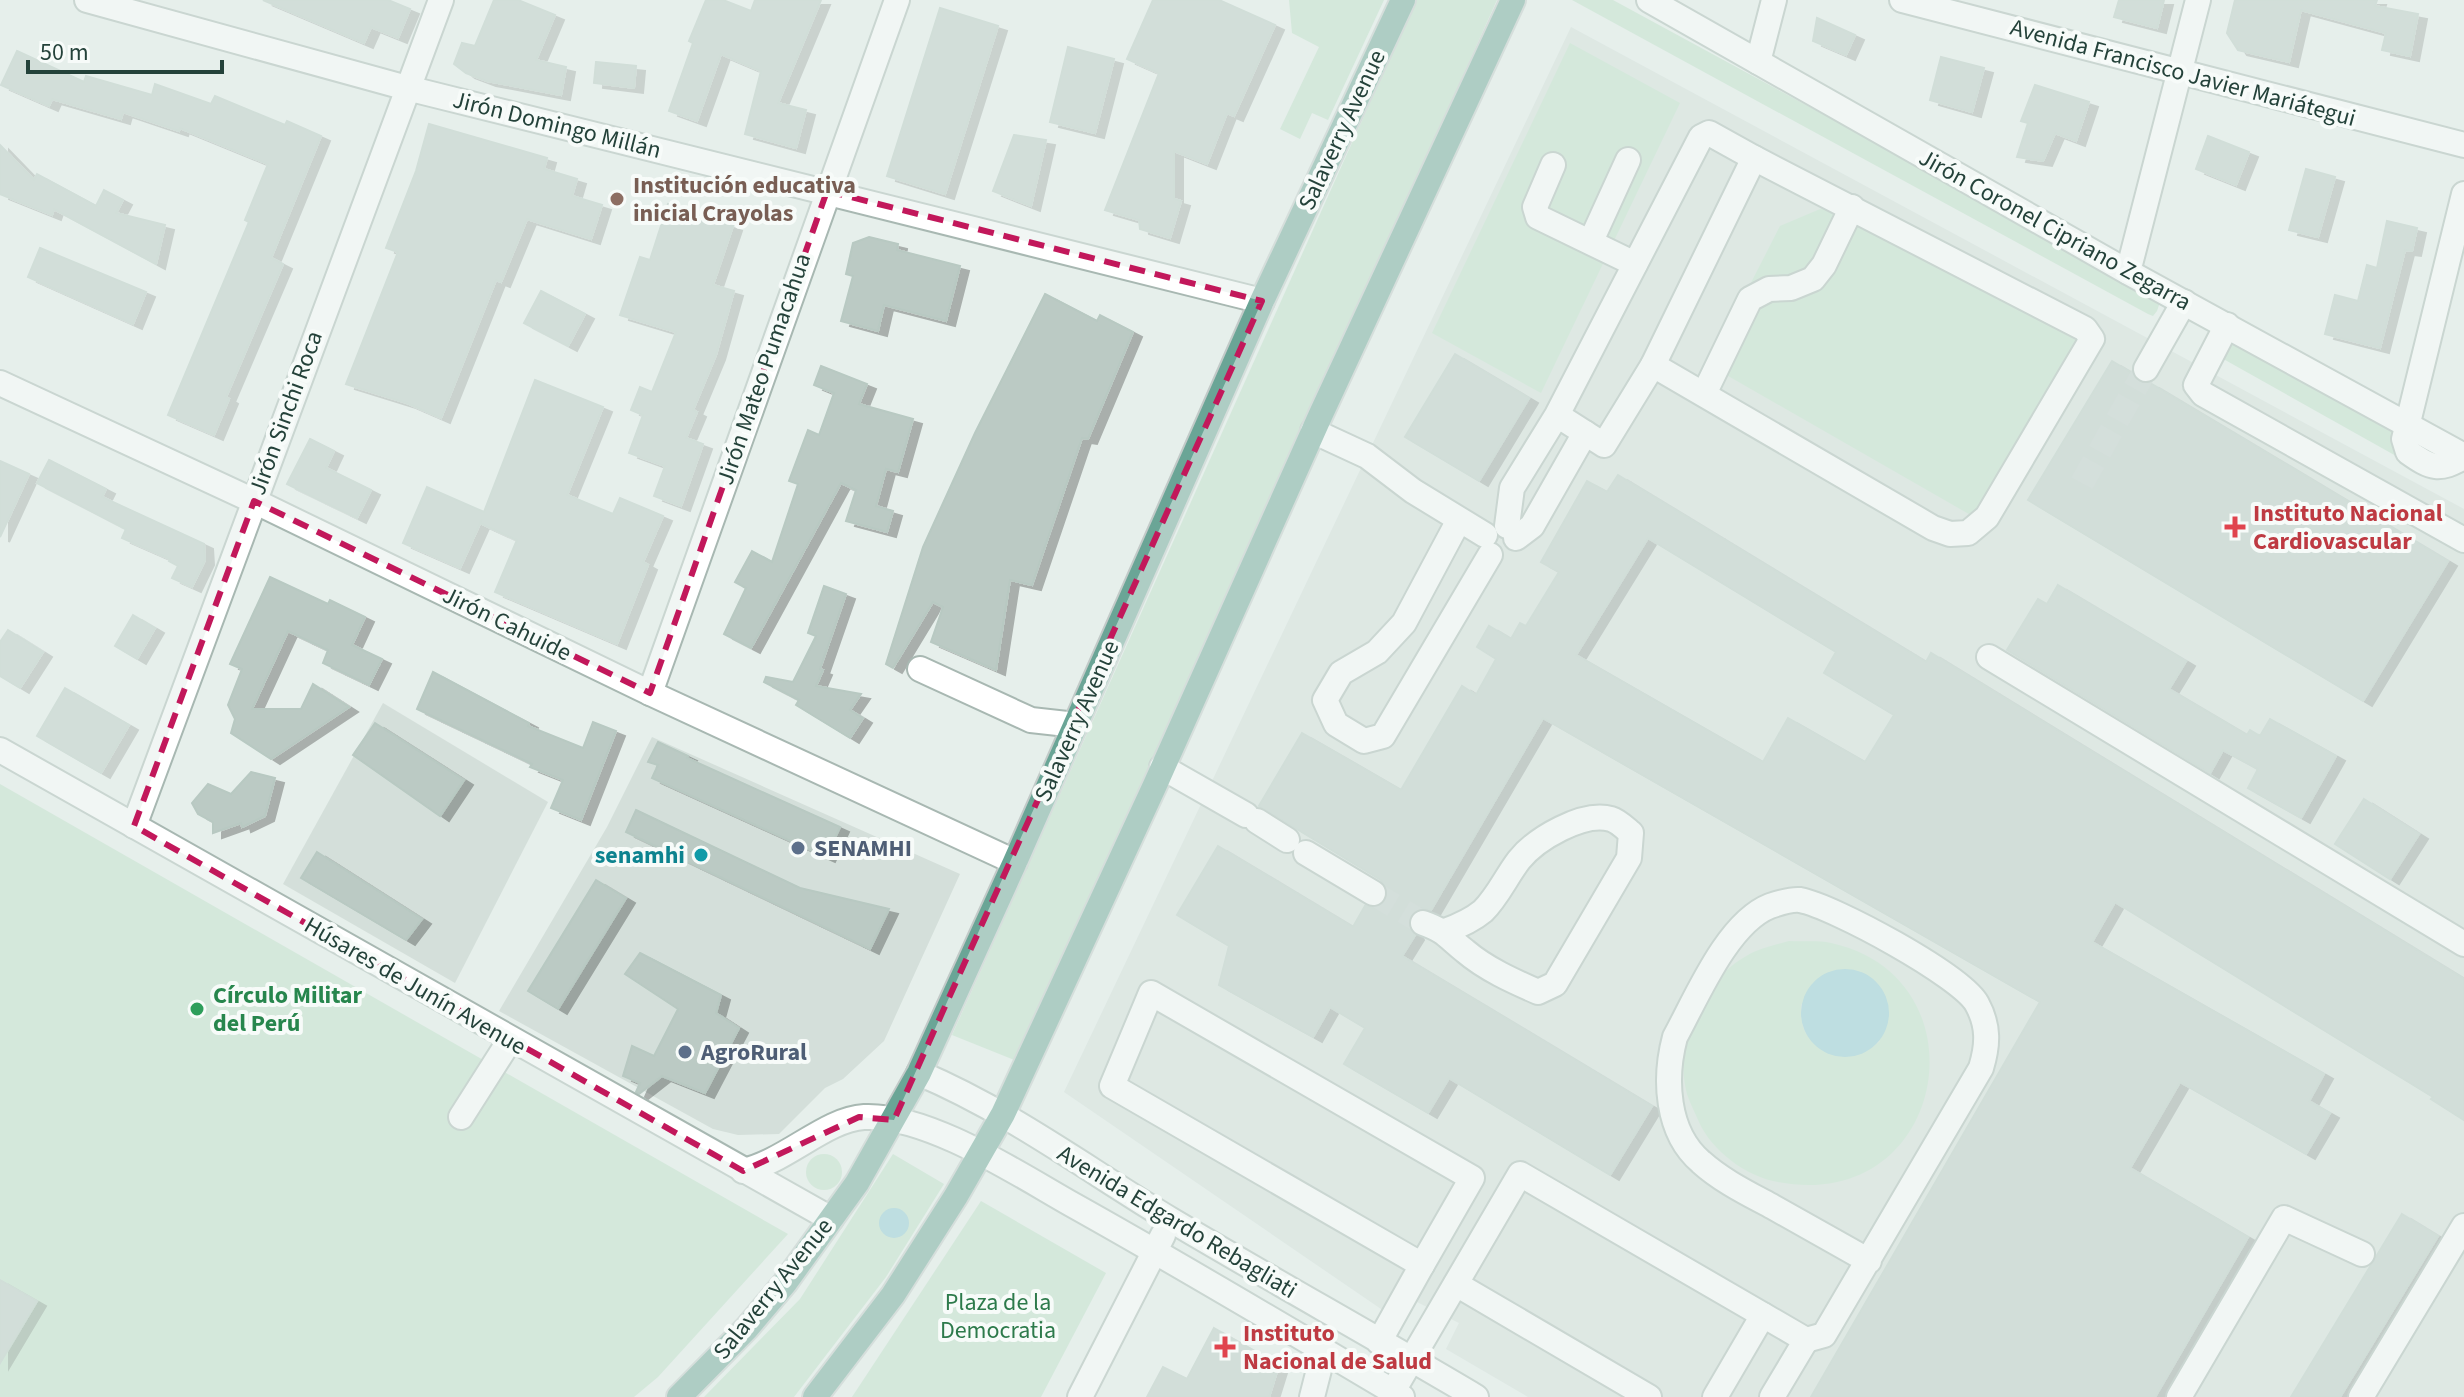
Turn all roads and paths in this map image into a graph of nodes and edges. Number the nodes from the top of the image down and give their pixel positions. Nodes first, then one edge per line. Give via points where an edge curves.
1 (87, 0) edge
2 (441, 0) edge
3 (897, 0) edge
4 (1403, 0) edge
5 (1513, 0) edge
6 (1649, 0) edge
7 (1774, 0) edge
8 (1902, 0) edge
9 (2198, 0) edge
10 (1758, 62) junction
11 (2179, 72) junction
12 (407, 88) junction
13 (2464, 145) edge
14 (1754, 158) junction
15 (1628, 160) dead end
16 (1553, 165) dead end
17 (827, 191) junction
18 (2464, 194) edge
19 (1852, 207) junction
20 (1591, 241) junction
21 (1635, 264) junction
22 (2128, 272) junction
23 (1262, 301) junction
24 (2184, 302) junction
25 (2227, 325) junction
26 (1653, 365) junction
27 (2146, 369) tunnel mouth
28 (0, 383) edge
29 (1704, 394) junction
30 (1557, 415) junction
31 (2407, 424) junction
32 (1313, 431) junction
33 (1585, 433) junction
34 (2464, 457) edge
35 (254, 501) junction
36 (1459, 520) junction
37 (1500, 539) junction
38 (2464, 540) edge
39 (1989, 657) dead end
40 (920, 669) dead end
41 (650, 693) junction
42 (1076, 725) junction
43 (0, 750) edge
44 (1162, 767) junction
45 (134, 826) junction
46 (1015, 862) junction
47 (1373, 893) tunnel mouth
48 (1434, 927) joint
49 (2464, 944) edge
50 (510, 1040) junction
51 (919, 1073) junction
52 (1003, 1114) junction
53 (461, 1117) dead end
54 (894, 1120) junction
55 (981, 1155) junction
56 (743, 1171) junction
57 (831, 1219) junction
58 (1171, 1219) junction
59 (2464, 1226) edge
60 (1155, 1250) junction
61 (2362, 1254) dead end
62 (1869, 1261) junction
63 (1422, 1265) junction
64 (1456, 1284) junction
65 (1763, 1315) junction
66 (1806, 1340) junction
67 (1379, 1342) junction
68 (1324, 1350) junction
69 (1412, 1359) junction
70 (823, 1393) edge
71 (1398, 1394) edge
72 (679, 1397) edge
73 (1080, 1397) edge
74 (1312, 1397) edge
75 (1476, 1397) edge
76 (1649, 1397) edge
77 (1715, 1397) edge
78 (1772, 1397) edge
79 (2179, 1397) edge
80 (2361, 1397) edge

1 - 12 street, Jirón Domingo Millán
2 - 12 street, Jirón Sinchi Roca
3 - 17 street, Jirón Mateo Pumacahua
4 - 23 main road, Salaverry Avenue
5 - 32 main road
6 - 10 street, Jirón Coronel Cipriano Zegarra
7 - 10 street
8 - 11 street, Avenida Francisco Javier Mariátegui
9 - 11 street
10 - 22 street, Jirón Coronel Cipriano Zegarra
11 - 13 street, Avenida Francisco Javier Mariátegui
11 - 22 street
12 - 17 street, Jirón Domingo Millán
12 - 35 street, Jirón Sinchi Roca
14 - 19 street
14 - 21 street via 1705,133
14 - 26 street
15 - 20 street
16 - 20 street via 1535,212
17 - 23 street, Jirón Domingo Millán
17 - 41 street, Jirón Mateo Pumacahua
18 - 31 street
19 - 29 street via 1813,279 1750,299
19 - 29 street via 2085,329 2092,339 1987,517 1968,533 1933,528
20 - 21 street
21 - 30 street
22 - 24 street, Jirón Coronel Cipriano Zegarra
23 - 42 main road, Salaverry Avenue
24 - 25 street, Jirón Coronel Cipriano Zegarra
24 - 27 street
25 - 31 street, Jirón Coronel Cipriano Zegarra
25 - 38 street via 2196,385 2203,394
26 - 29 street
26 - 33 street via 1604,445
28 - 35 street, Jirón Cahuide
30 - 33 street
30 - 37 street via 1512,488
31 - 34 street, Jirón Coronel Cipriano Zegarra
32 - 36 street via 1367,456
32 - 44 main road
33 - 37 street via 1532,526
35 - 41 street, Jirón Cahuide
35 - 45 street, Jirón Sinchi Roca
36 - 37 street
36 - 37 street via 1404,623 1377,652 1341,673 1325,700 1336,724 1364,741 1383,736
39 - 49 street
40 - 42 street via 1031,720
41 - 46 street, Jirón Cahuide
42 - 46 main road, Salaverry Avenue
43 - 45 street, Húsares de Junín Avenue
44 - 47 street
44 - 52 main road
45 - 50 street, Húsares de Junín Avenue
46 - 51 main road, Salaverry Avenue
48 - 48 street via 1513,981 1538,992 1555,984 1629,858 1631,833 1614,819 1591,816 1540,840 1481,912 1463,925
50 - 53 street
50 - 56 street, Húsares de Junín Avenue
51 - 52 street, Avenida Edgardo Rebagliati
51 - 54 main road, Salaverry Avenue
52 - 55 main road
52 - 58 street, Avenida Edgardo Rebagliati
54 - 55 street, Avenida Edgardo Rebagliati
54 - 56 street, Avenida Edgardo Rebagliati via 859,1117 763,1167
54 - 57 main road, Salaverry Avenue
55 - 60 street, Avenida Edgardo Rebagliati
55 - 70 main road via 893,1295
56 - 57 street, Húsares de Junín Avenue
57 - 72 main road, Salaverry Avenue via 747,1328
58 - 60 street
58 - 67 street, Avenida Edgardo Rebagliati
59 - 80 street
60 - 68 street, Avenida Edgardo Rebagliati
60 - 73 street
61 - 79 street via 2284,1218
62 - 62 street via 1981,1068 1987,1029 1976,1001 1954,980 1833,910 1796,899 1767,907 1739,928 1675,1037 1669,1091 1678,1132 1698,1160
62 - 66 street via 1824,1335
63 - 63 street via 1472,1178 1151,993 1112,1086
63 - 67 street
64 - 65 street via 1520,1174
64 - 69 street
64 - 76 street
65 - 66 street
65 - 77 street
66 - 78 street
67 - 69 street, Avenida Edgardo Rebagliati
68 - 71 street, Avenida Edgardo Rebagliati
68 - 74 street
69 - 71 street
69 - 75 street, Avenida Edgardo Rebagliati

